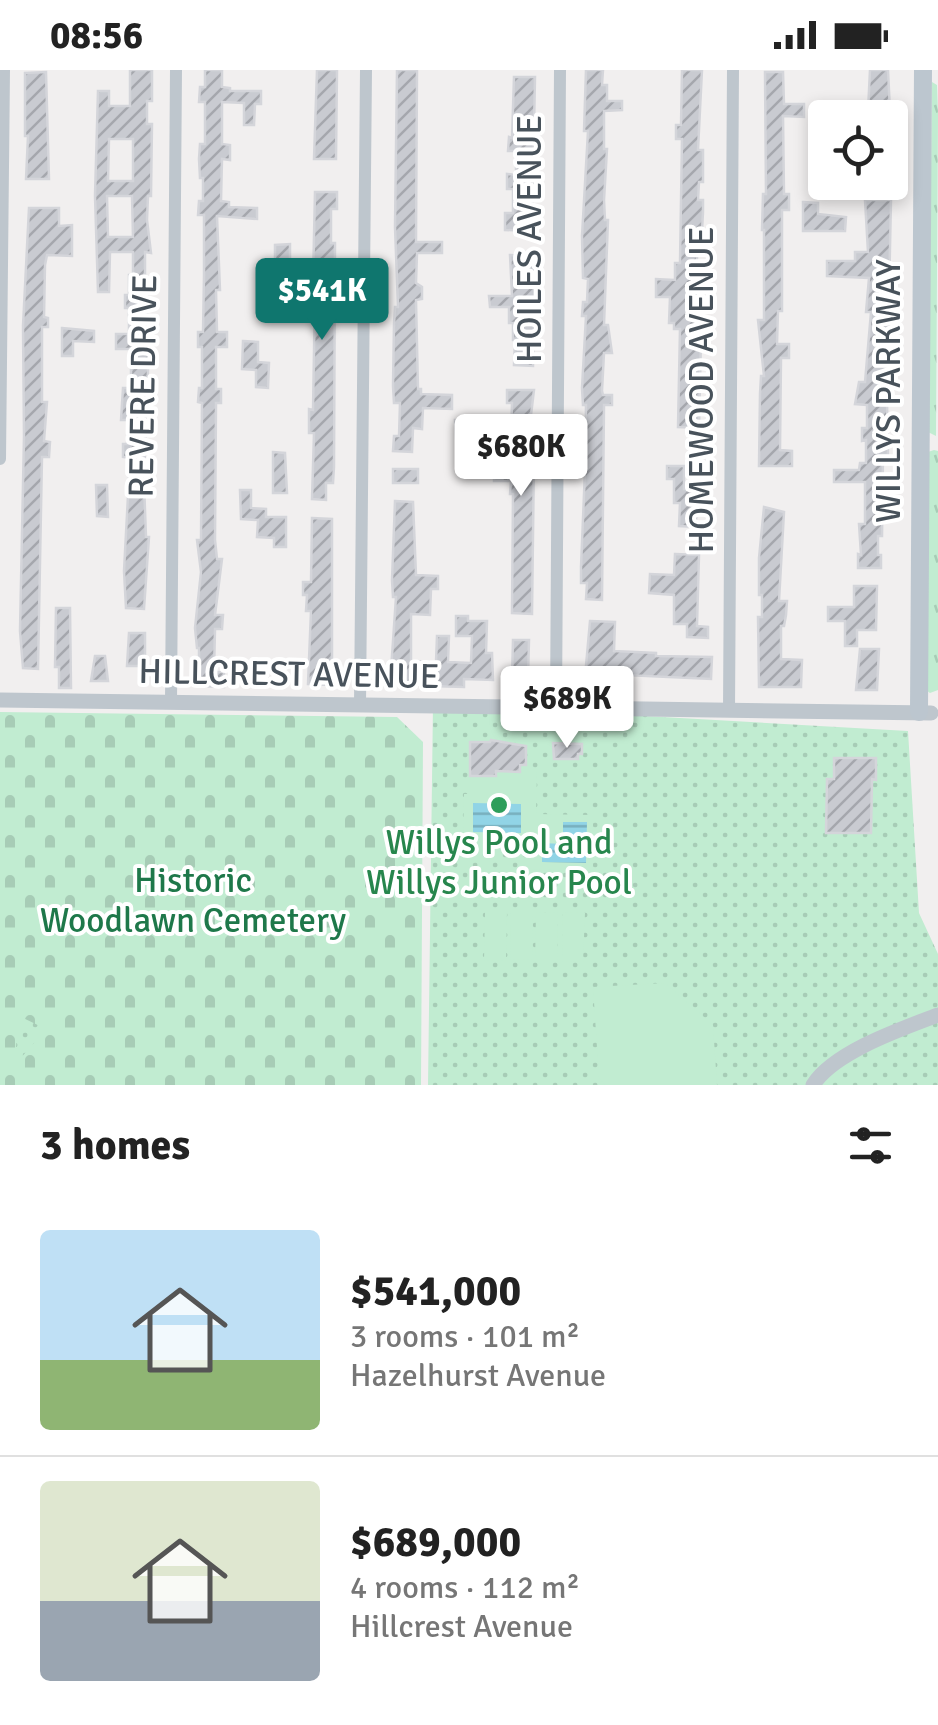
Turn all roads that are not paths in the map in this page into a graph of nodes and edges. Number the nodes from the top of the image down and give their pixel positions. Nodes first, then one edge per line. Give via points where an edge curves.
1 (4, 70) edge
2 (176, 70) edge
3 (366, 70) edge
4 (560, 70) edge
5 (733, 70) edge
6 (928, 72) edge
7 (929, 442) edge
8 (0, 459) edge
9 (0, 700) edge
10 (170, 703) junction
11 (360, 705) junction
12 (556, 708) junction
13 (729, 710) junction
14 (930, 712) edge
15 (938, 1014) edge
16 (812, 1085) edge

1 - 8 street
2 - 10 street, REVERE DRIVE
3 - 11 street
4 - 12 street, HOILES AVENUE
5 - 13 street, HOMEWOOD AVENUE
6 - 7 main road, WILLYS PARKWAY
7 - 14 main road, WILLYS PARKWAY
9 - 10 street, HILLCREST AVENUE
10 - 11 street, HILLCREST AVENUE
11 - 12 street, HILLCREST AVENUE
12 - 13 street, HILLCREST AVENUE
13 - 14 street, HILLCREST AVENUE
15 - 16 street via 841,1058

